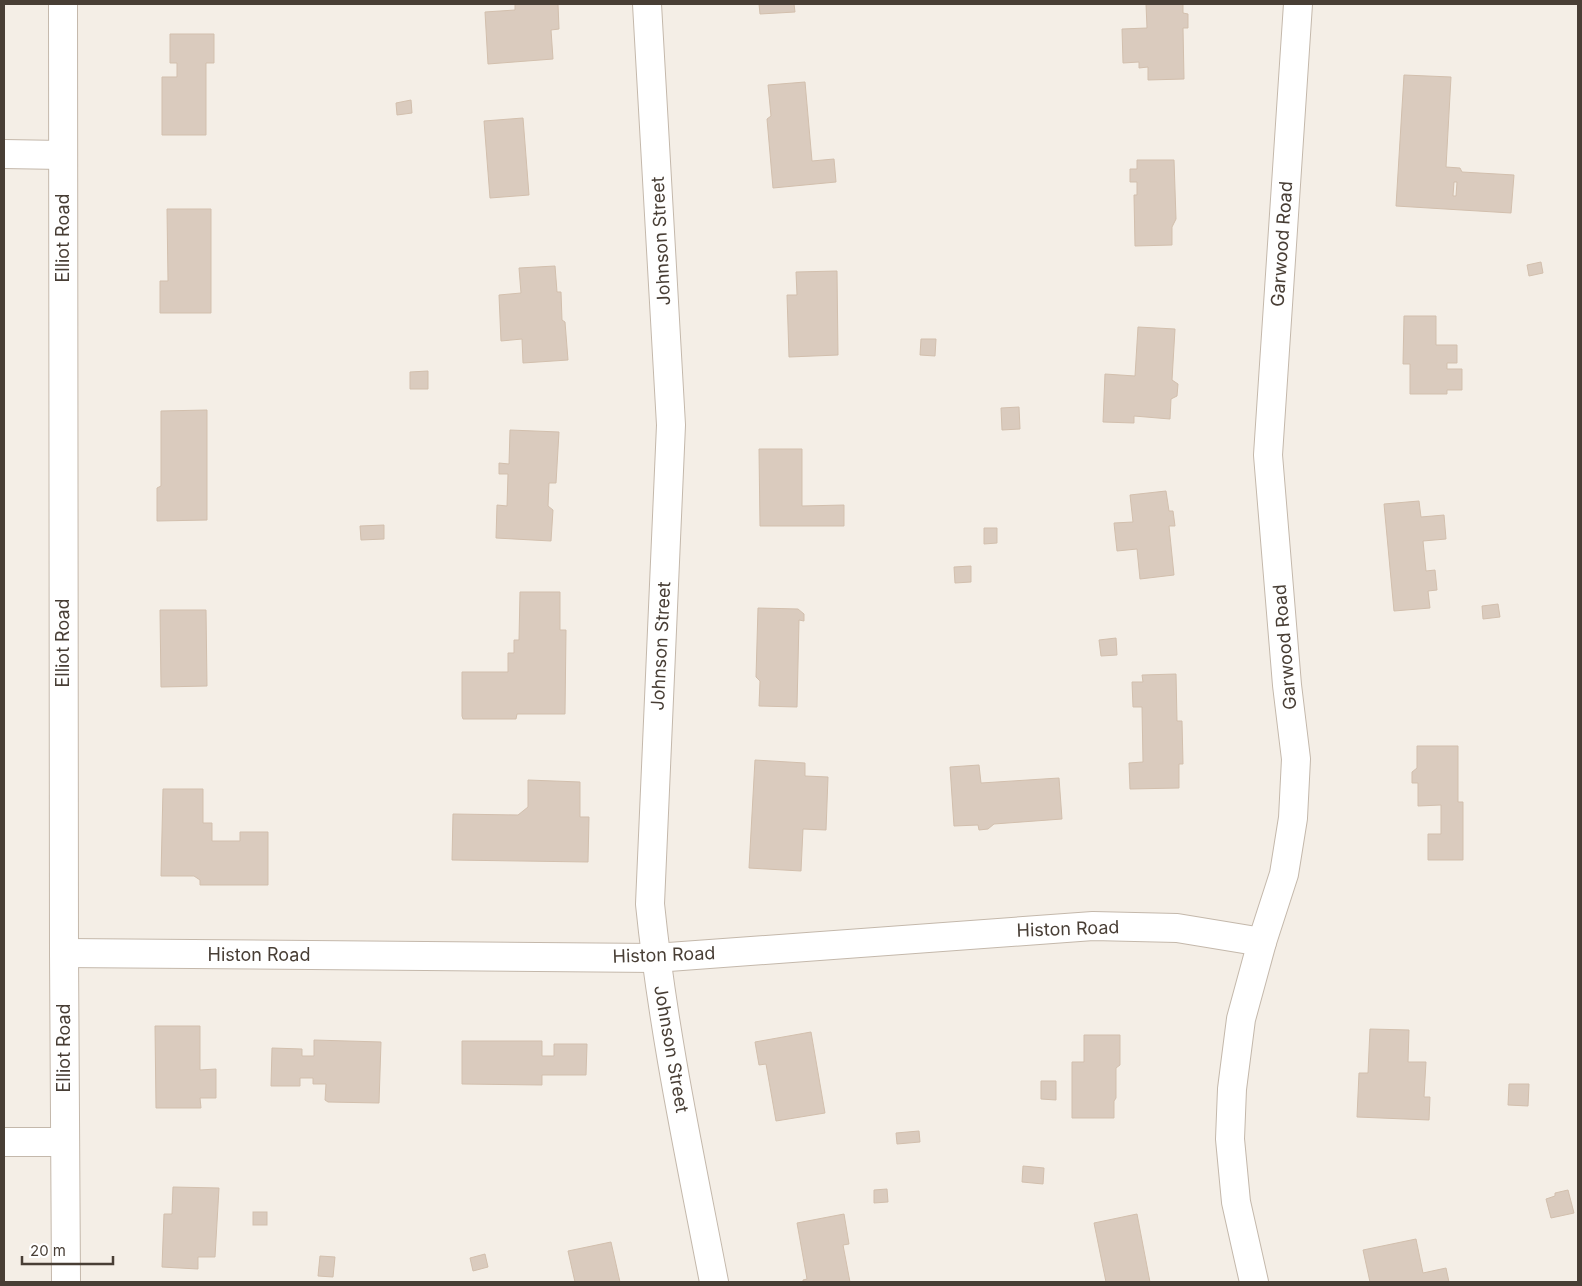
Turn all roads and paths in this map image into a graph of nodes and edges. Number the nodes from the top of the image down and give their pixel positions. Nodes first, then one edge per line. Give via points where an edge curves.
1 (63, 4) edge
2 (647, 4) edge
3 (1298, 4) edge
4 (4, 154) edge
5 (62, 154) junction
6 (1262, 942) junction
7 (64, 953) junction
8 (655, 958) junction
9 (4, 1142) edge
10 (65, 1142) junction
11 (66, 1282) edge
12 (714, 1282) edge
13 (1254, 1282) edge

1 - 5 street, Elliot Road
2 - 8 street, Johnson Street via 671,425 650,904
3 - 6 street, Garwood Road via 1268,455 1296,758 1294,818 1284,874
4 - 5 street
5 - 7 street, Elliot Road
6 - 8 street, Histon Road via 1177,928 1093,926
6 - 13 street, Garwood Road via 1242,1019 1232,1089 1230,1139 1236,1202
7 - 8 street, Histon Road
7 - 10 street, Elliot Road
8 - 12 street, Johnson Street
9 - 10 street
10 - 11 street, Elliot Road

